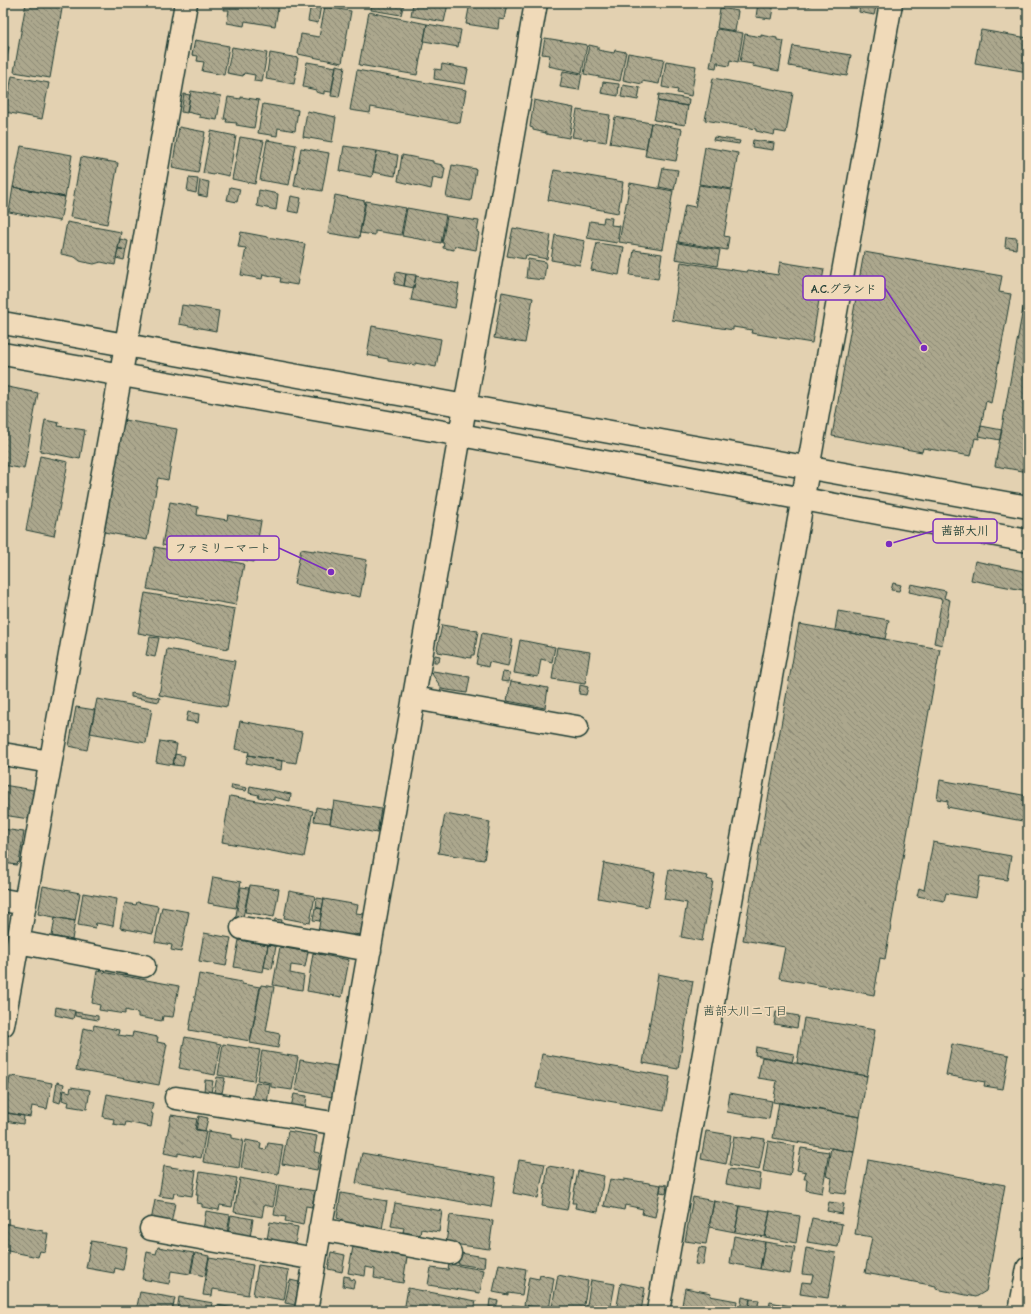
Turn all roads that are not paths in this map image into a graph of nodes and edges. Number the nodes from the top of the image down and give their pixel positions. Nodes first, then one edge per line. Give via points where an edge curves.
1 (186, 3) edge
2 (536, 3) edge
3 (891, 3) edge
4 (3, 323) edge
5 (126, 345) junction
6 (3, 354) edge
7 (120, 375) junction
8 (466, 406) junction
9 (461, 436) junction
10 (809, 468) junction
11 (802, 500) junction
12 (1028, 508) edge
13 (1028, 541) edge
14 (414, 698) junction
15 (577, 727) dead end
16 (3, 754) edge
17 (50, 762) junction
18 (3, 900) edge
19 (25, 904) junction
20 (242, 928) dead end
21 (18, 942) junction
22 (370, 950) junction
23 (144, 966) dead end
24 (3, 1025) edge
25 (176, 1098) dead end
26 (339, 1124) junction
27 (151, 1229) dead end
28 (320, 1229) junction
29 (450, 1253) dead end
30 (315, 1258) junction
31 (1028, 1268) edge
32 (306, 1311) edge
33 (658, 1311) edge
34 (1020, 1311) edge

1 - 5 street
2 - 8 street
3 - 10 street
4 - 5 street
5 - 7 street
5 - 8 street
6 - 7 street
7 - 9 street
7 - 17 street
8 - 9 street
8 - 10 street
9 - 11 street
9 - 14 street
10 - 11 street
10 - 12 street
11 - 13 street
11 - 33 street
14 - 15 street
14 - 22 street
16 - 17 street
17 - 19 street
18 - 19 street
19 - 21 street
20 - 22 street
21 - 23 street
21 - 24 street
22 - 26 street
25 - 26 street
26 - 28 street
27 - 30 street
28 - 29 street
28 - 30 street
30 - 32 street
31 - 34 street

